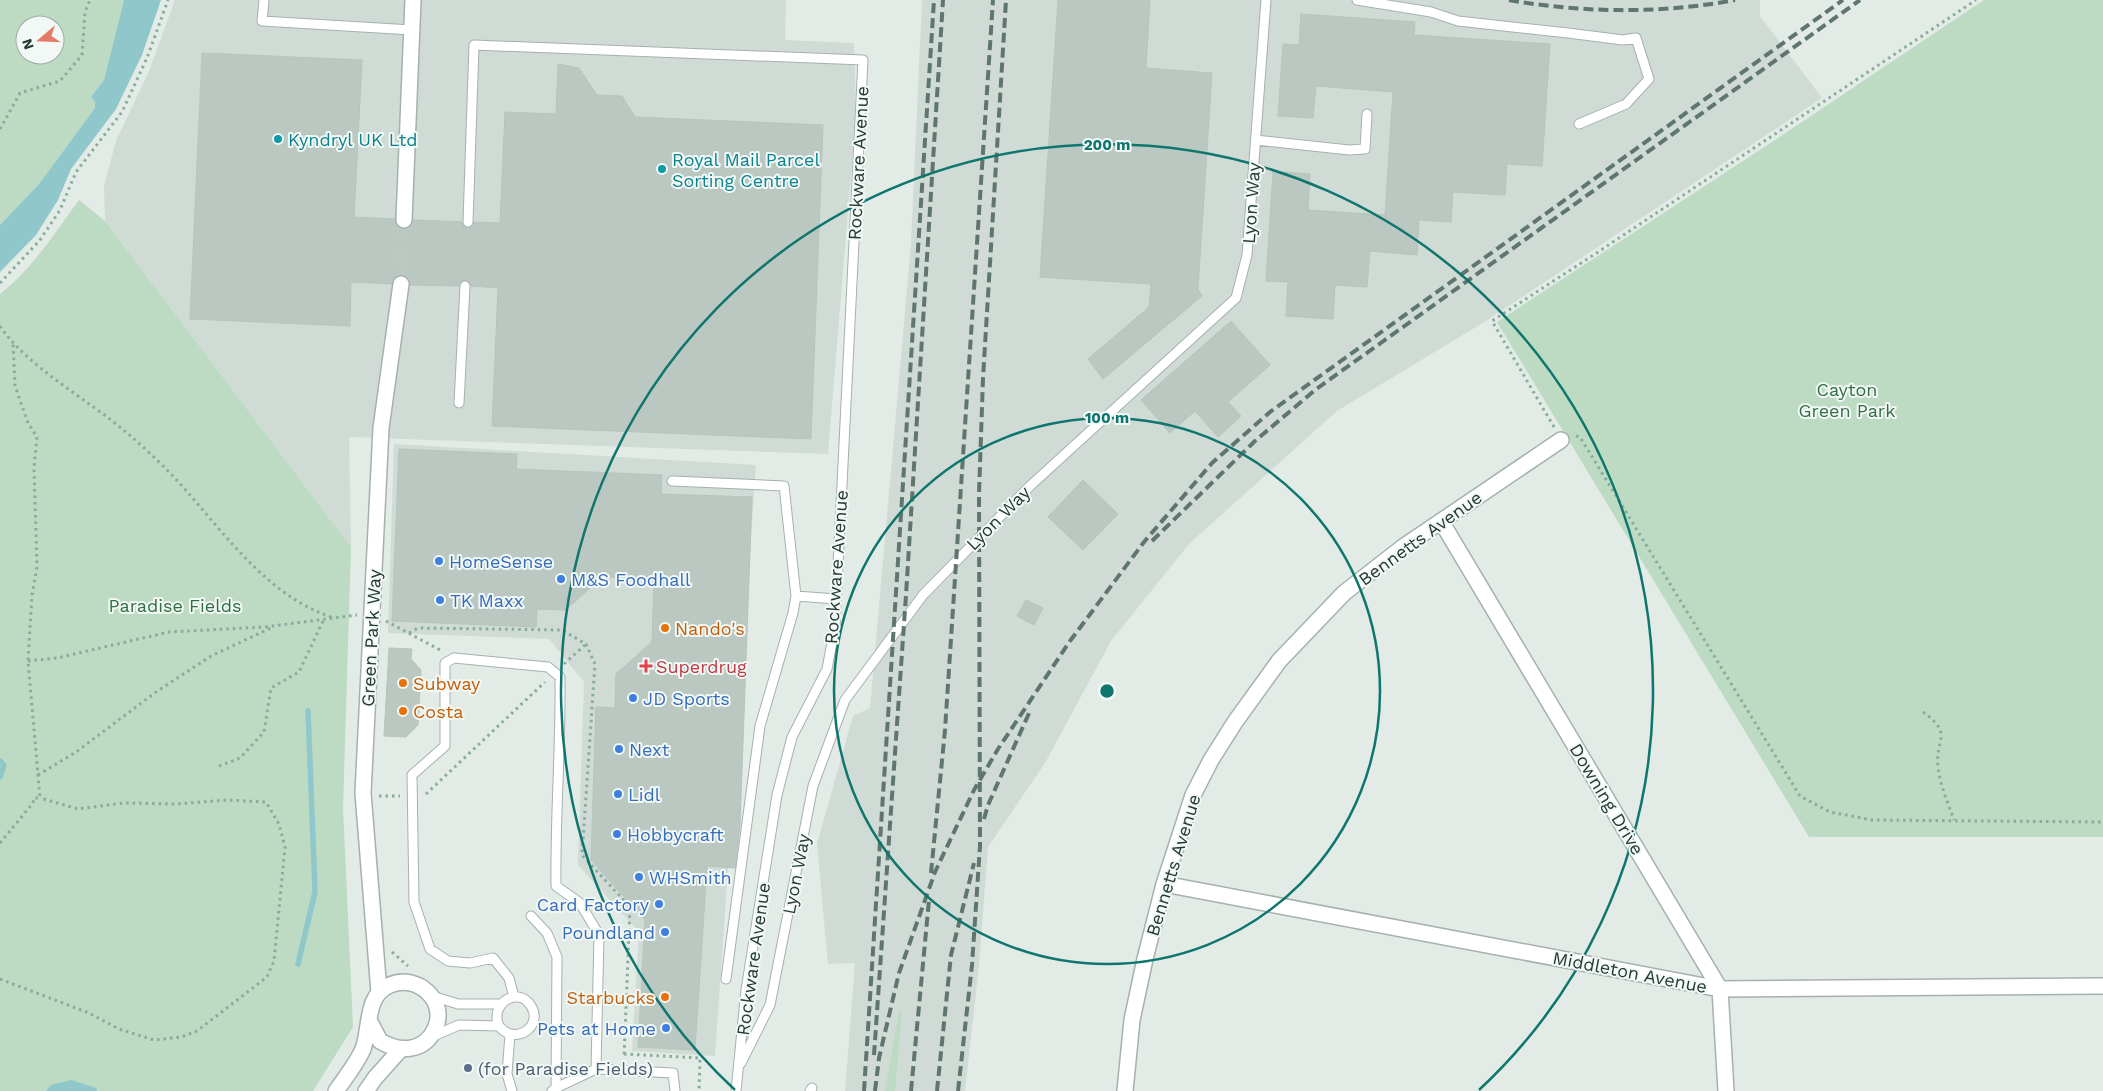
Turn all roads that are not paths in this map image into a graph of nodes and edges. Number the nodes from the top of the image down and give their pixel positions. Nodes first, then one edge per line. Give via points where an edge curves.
1 (264, 0) edge
2 (413, 0) edge
3 (1266, 0) edge
4 (1357, 0) edge
5 (412, 30) junction
6 (1367, 114) dead end
7 (1579, 124) dead end
8 (1256, 140) junction
9 (404, 220) tunnel mouth
10 (468, 222) dead end
11 (401, 284) tunnel mouth
12 (465, 286) dead end
13 (459, 403) dead end
14 (1558, 435) road end
15 (672, 481) dead end
16 (1441, 521) junction
17 (796, 596) junction
18 (836, 599) junction
19 (1164, 884) junction
20 (531, 916) dead end
21 (726, 979) dead end
22 (2103, 986) edge
23 (1720, 989) junction
24 (379, 992) junction
25 (431, 996) junction
26 (514, 997) junction
27 (500, 1004) junction
28 (370, 1022) junction
29 (499, 1026) junction
30 (510, 1034) junction
31 (428, 1038) junction
32 (400, 1050) junction
33 (738, 1068) junction
34 (596, 1069) junction
35 (554, 1089) edge
36 (336, 1091) edge
37 (366, 1091) edge
38 (512, 1091) edge
39 (675, 1091) edge
40 (736, 1091) edge
41 (1125, 1091) edge
42 (1726, 1091) edge

1 - 5 lane via 262,22
2 - 5 street
3 - 8 lane, Lyon Way
4 - 7 lane via 1431,12 1458,22 1623,40 1636,38 1649,79 1626,104
5 - 9 street
6 - 8 lane via 1365,149
8 - 33 lane, Lyon Way via 1247,255 1236,298 1030,486 923,595 845,700 813,786 770,1005
10 - 18 lane, Rockware Avenue via 474,45 863,60
11 - 24 street, Green Park Way via 381,428 363,793
12 - 13 lane
14 - 16 street, Bennetts Avenue
15 - 17 lane via 784,486
16 - 19 street, Bennetts Avenue via 1344,593 1279,661 1235,722 1202,777
16 - 23 street, Downing Drive
17 - 18 lane
17 - 21 lane via 760,726
18 - 33 lane, Rockware Avenue via 827,669 792,737 777,794 746,990
19 - 23 street, Middleton Avenue
19 - 41 street, Bennetts Avenue via 1132,1020
20 - 35 lane via 547,933 557,957
22 - 23 street, Middleton Avenue
23 - 42 street, Downing Drive
24 - 25 street via 400,982 418,985
24 - 28 street, Green Park Way via 370,1011
25 - 27 lane via 458,1004
25 - 31 street via 438,1015
26 - 27 lane
26 - 30 lane via 526,1000 534,1016 525,1032
26 - 34 lane via 509,978 493,958 470,963 448,961 430,949 414,902 412,775 445,746 446,663 454,658 548,667 560,677 556,886 580,902 599,935
27 - 29 lane via 496,1015
28 - 32 street via 380,1041
28 - 36 street, Green Park Way via 363,1049
29 - 30 lane
29 - 31 lane via 459,1025
30 - 38 lane via 507,1074
31 - 32 street via 412,1049
32 - 37 street
33 - 40 lane, Rockware Avenue
34 - 35 lane
34 - 39 lane via 673,1073

